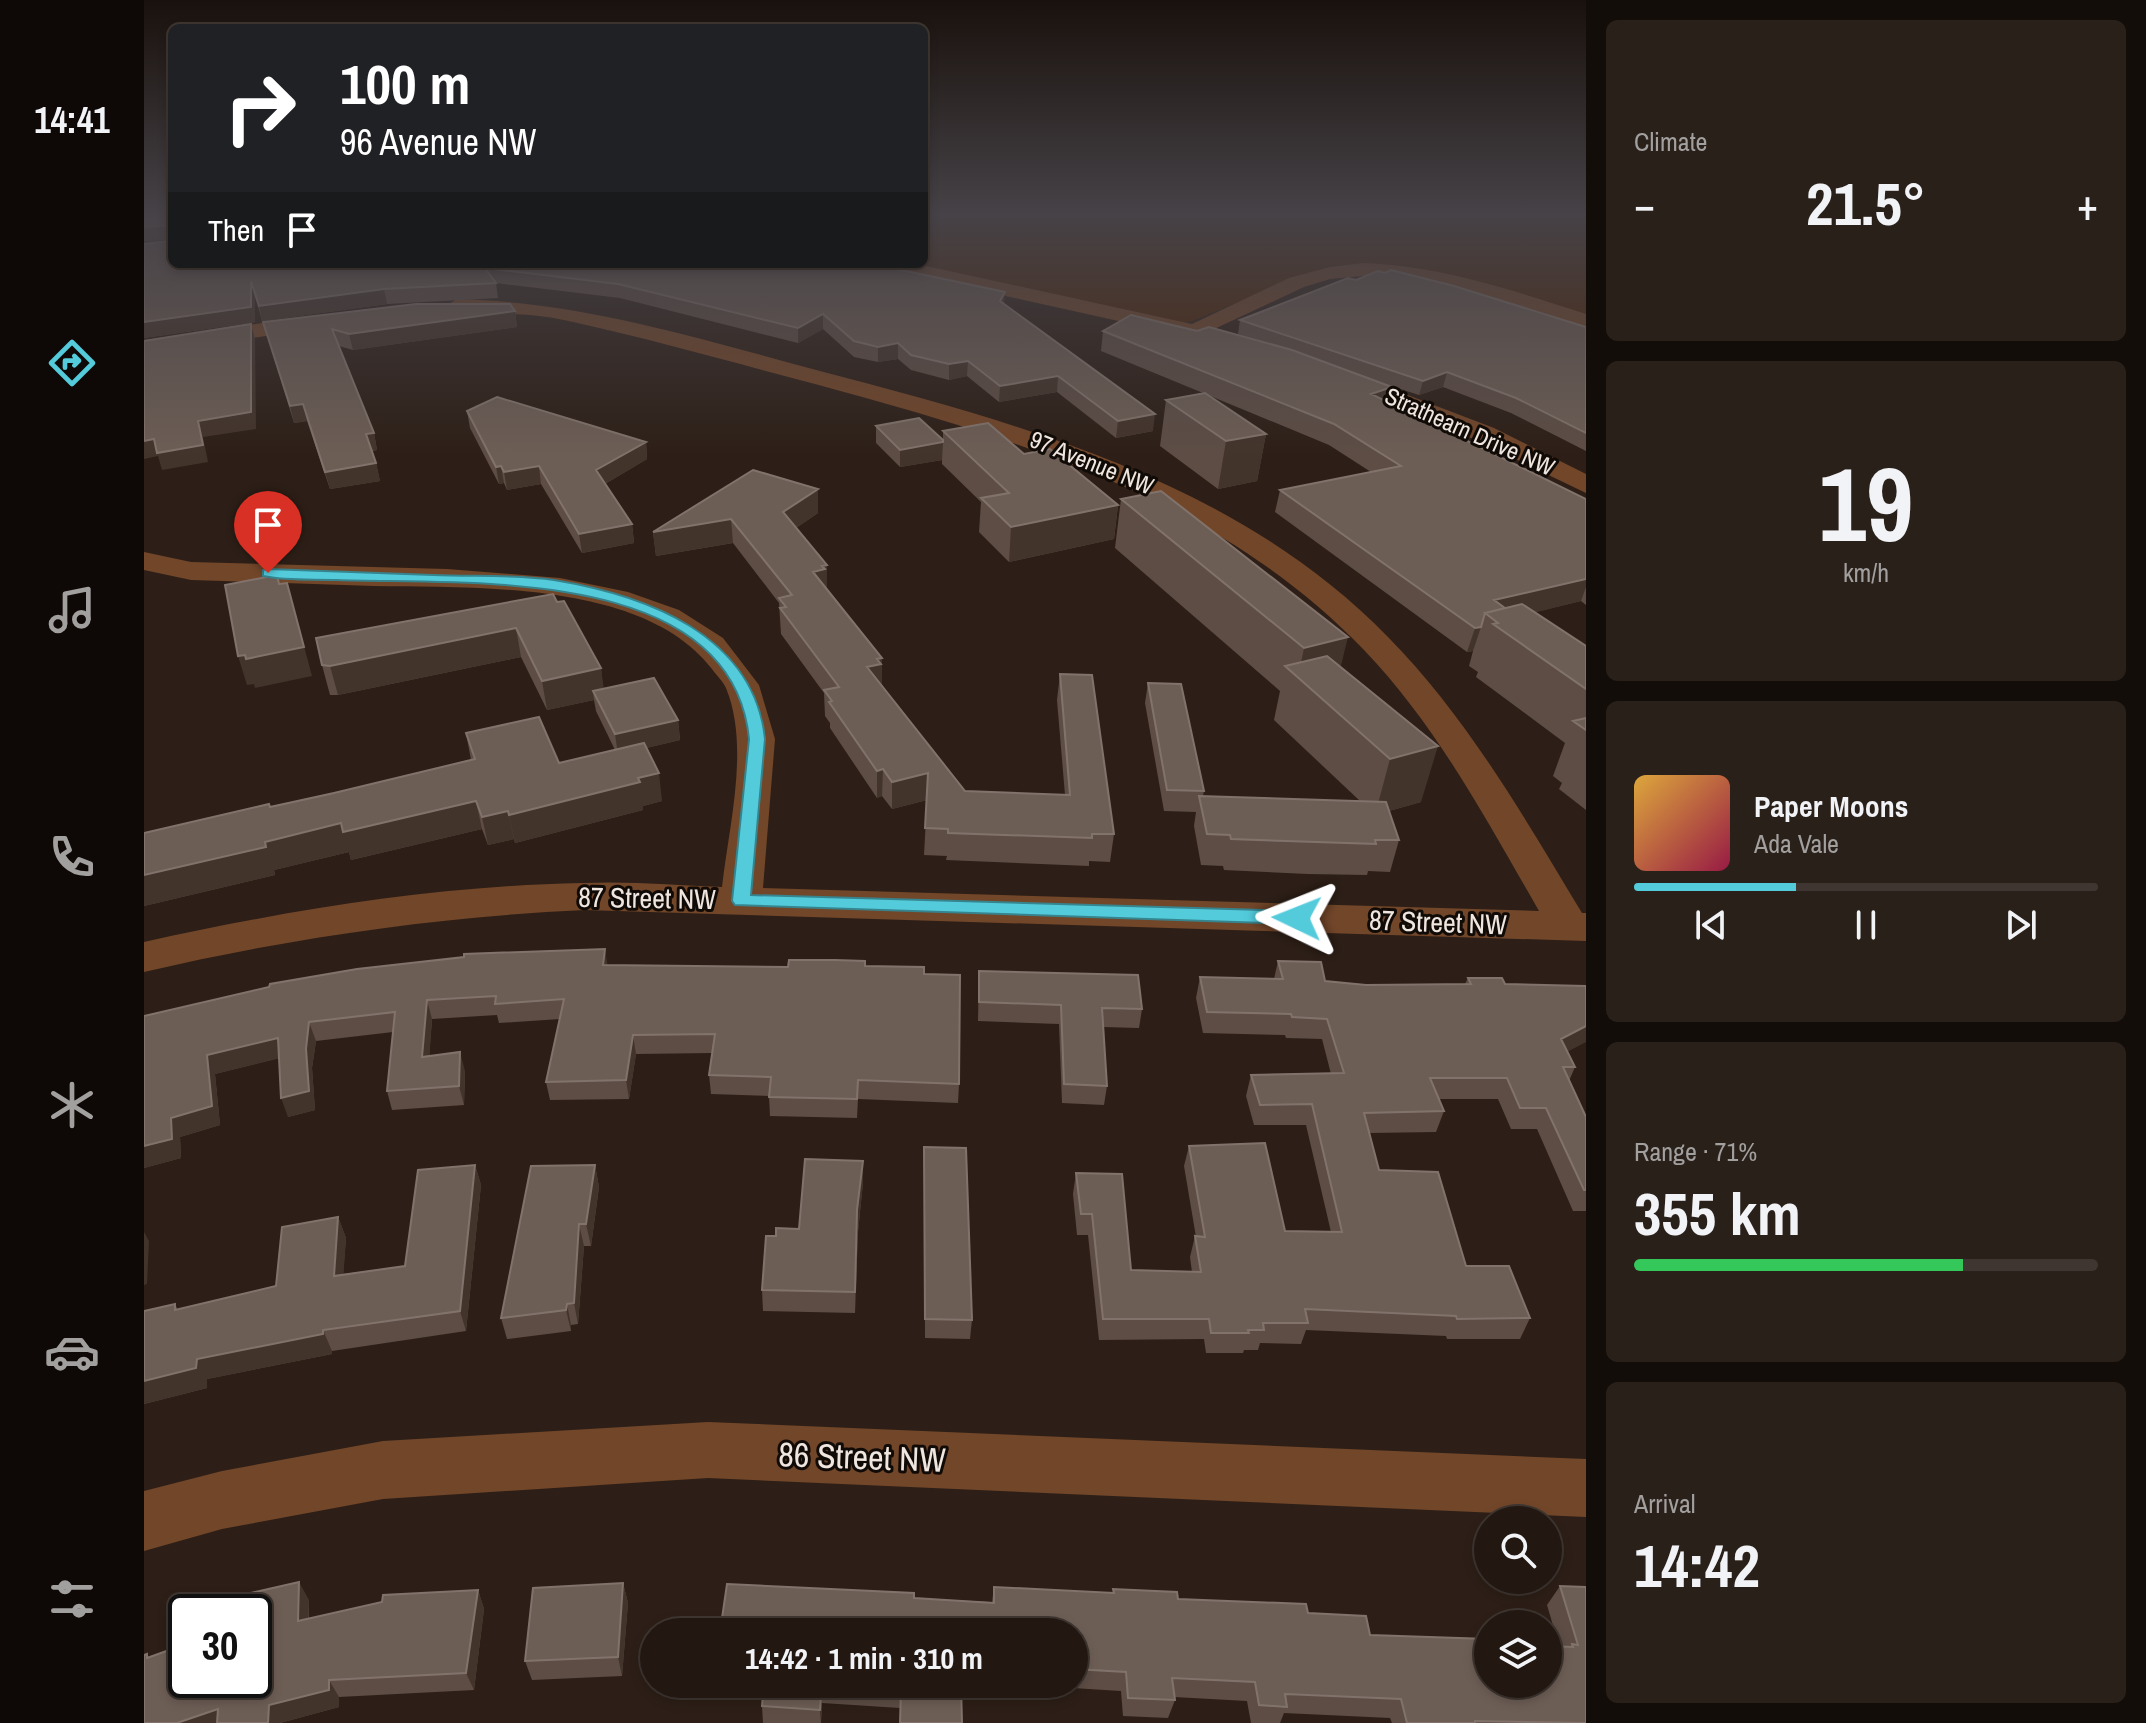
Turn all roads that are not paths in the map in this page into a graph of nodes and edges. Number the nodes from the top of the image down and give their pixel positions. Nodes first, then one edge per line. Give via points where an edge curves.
1 (1032, 295) edge
2 (1273, 295) edge
3 (1499, 295) edge
4 (430, 308) edge
5 (347, 318) edge
6 (1586, 321) edge
7 (1195, 331) junction
8 (1228, 341) edge
9 (144, 347) edge
10 (1310, 365) edge
11 (1586, 485) edge
12 (144, 561) edge
13 (741, 901) junction
14 (1578, 927) edge
15 (144, 957) edge
16 (1586, 1488) edge
17 (144, 1521) edge

1 - 7 street
2 - 7 street
3 - 6 street
4 - 14 street, 97 Avenue NW via 502,306 568,314 926,406 1070,451 1202,511 1304,579 1405,675 1436,713
5 - 9 street
7 - 8 street
10 - 11 street, Strathearn Drive NW via 1450,419
12 - 13 street via 191,571 551,584 614,597 668,618 726,662 755,718
13 - 14 street, 87 Street NW
13 - 15 street, 87 Street NW via 585,896 425,905 286,926
16 - 17 street, 86 Street NW via 708,1450 383,1470 222,1500

